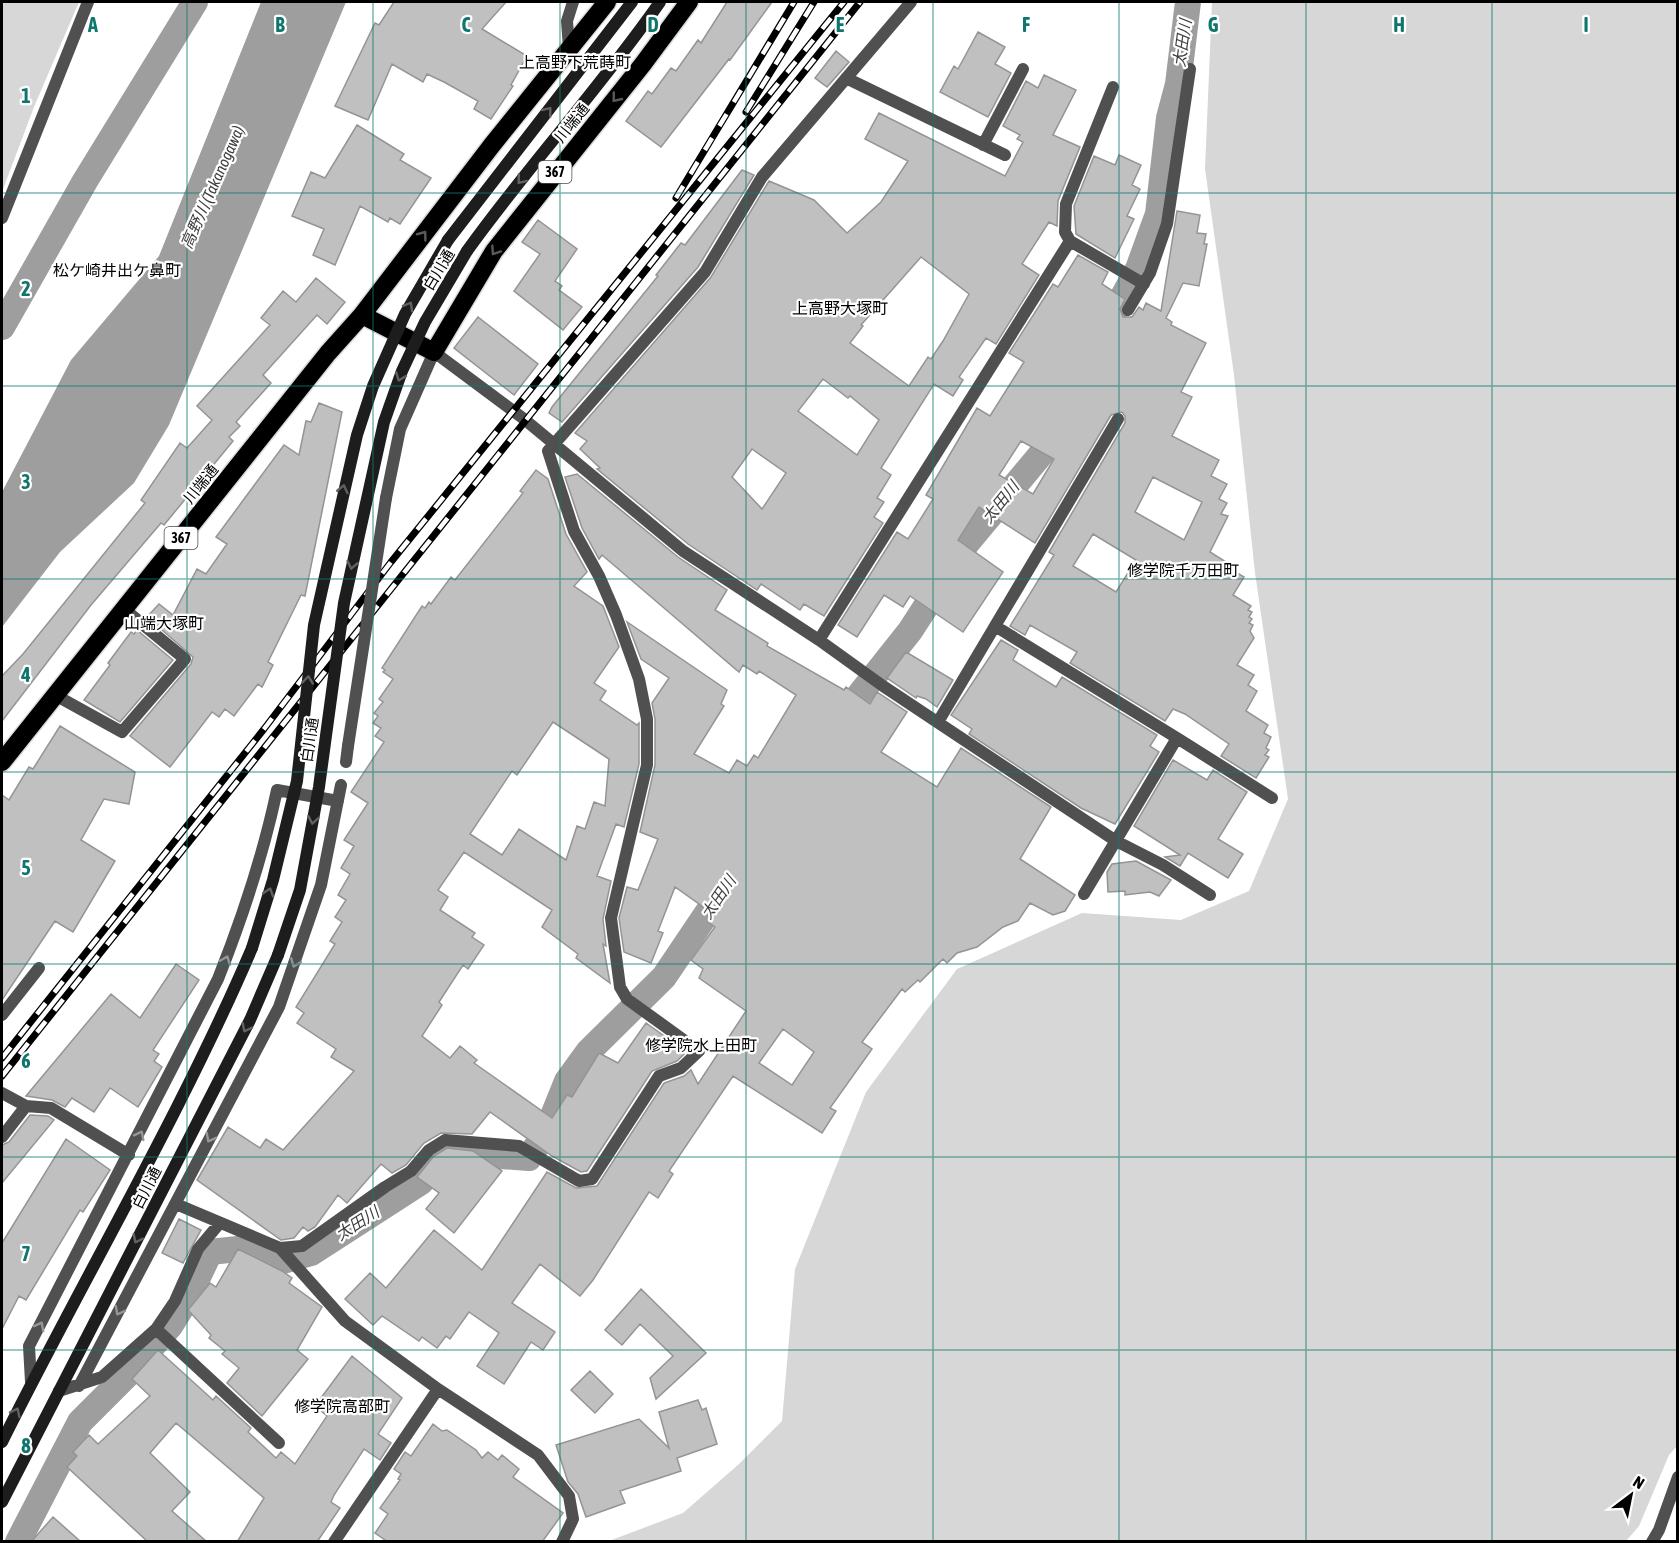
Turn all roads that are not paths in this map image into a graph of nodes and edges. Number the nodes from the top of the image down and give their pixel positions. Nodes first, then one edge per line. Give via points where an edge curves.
1 (88, 2) edge
2 (573, 2) edge
3 (607, 2) edge
4 (632, 2) edge
5 (660, 2) edge
6 (689, 2) edge
7 (911, 2) edge
8 (569, 48) junction
9 (1023, 69) dead end
10 (1190, 69) dead end
11 (846, 78) junction
12 (1113, 87) dead end
13 (983, 145) junction
14 (1005, 155) dead end
15 (2, 218) edge
16 (1070, 241) junction
17 (1144, 284) junction
18 (1128, 310) dead end
19 (362, 315) junction
20 (434, 352) junction
21 (1118, 418) dead end
22 (554, 444) junction
23 (124, 609) junction
24 (995, 626) junction
25 (819, 640) junction
26 (55, 695) junction
27 (938, 722) junction
28 (1177, 738) junction
29 (2, 762) edge
30 (346, 762) dead end
31 (341, 785) dead end
32 (1272, 798) dead end
33 (338, 801) junction
34 (1116, 841) junction
35 (1084, 894) dead end
36 (1210, 895) dead end
37 (39, 968) dead end
38 (2, 1016) edge
39 (2, 1093) edge
40 (26, 1106) junction
41 (2, 1137) edge
42 (129, 1155) junction
43 (176, 1204) junction
44 (219, 1224) junction
45 (280, 1248) junction
46 (156, 1329) junction
47 (31, 1382) junction
48 (78, 1386) junction
49 (438, 1389) junction
50 (59, 1391) junction
51 (2, 1442) edge
52 (279, 1443) dead end
53 (1677, 1477) edge
54 (2, 1503) edge
55 (334, 1542) edge
56 (562, 1542) edge
57 (1652, 1542) edge

1 - 15 street
2 - 8 street via 567,21
3 - 8 highway, 川端通 / 367
47 -> 4 street, 白川通, bridge via 187,1088 252,948 297,781 314,625 357,435 373,386 405,314 448,240
5 -> 50 street, 白川通, bridge via 620,59 467,251 425,322 402,371 384,422 344,603 319,787 300,890 250,1020
6 -> 20 highway, 川端通 / 367 via 494,251
7 - 11 street
19 -> 8 highway, 川端通 / 367
9 - 13 street
10 - 17 street via 1167,224
11 - 13 street
11 - 22 street via 762,177 705,272
12 - 16 street via 1066,204 1065,232
13 - 14 street
16 - 17 street
16 - 25 street
17 - 18 street
19 - 20 highway
19 - 23 highway, 川端通 / 367
20 - 22 street
20 - 30 street, bridge via 400,429
21 - 24 street
22 - 25 street via 683,551
22 - 45 street via 548,451 574,531 616,615 639,679 647,719 647,765 611,918 620,987 627,999 699,1051 681,1068 659,1076 592,1179 579,1181 519,1146 445,1140 429,1150 411,1171 302,1246
23 - 26 highway, 川端通 / 367
23 - 26 street via 185,659 122,732
24 - 27 street
24 - 28 street
25 - 27 street
26 - 29 highway, 川端通 / 367
27 - 34 street
28 - 32 street
28 - 34 street
31 - 33 street
42 -> 33 street via 218,979 244,916 263,856 277,790
33 -> 43 street via 321,885 279,1007
34 - 35 street
34 - 36 street
37 - 38 street
39 - 40 street
40 - 41 street
40 - 42 street via 51,1108
47 -> 42 street via 29,1346
43 - 44 street
43 -> 48 street
44 - 45 street
44 - 46 street via 198,1249 175,1301
45 - 49 street via 345,1321
46 - 48 street via 102,1377
46 - 52 street
51 -> 47 street, 白川通
48 - 50 street
49 - 55 street
49 - 56 street via 537,1455 569,1496 573,1519
50 - 54 street, 白川通
53 - 57 street

